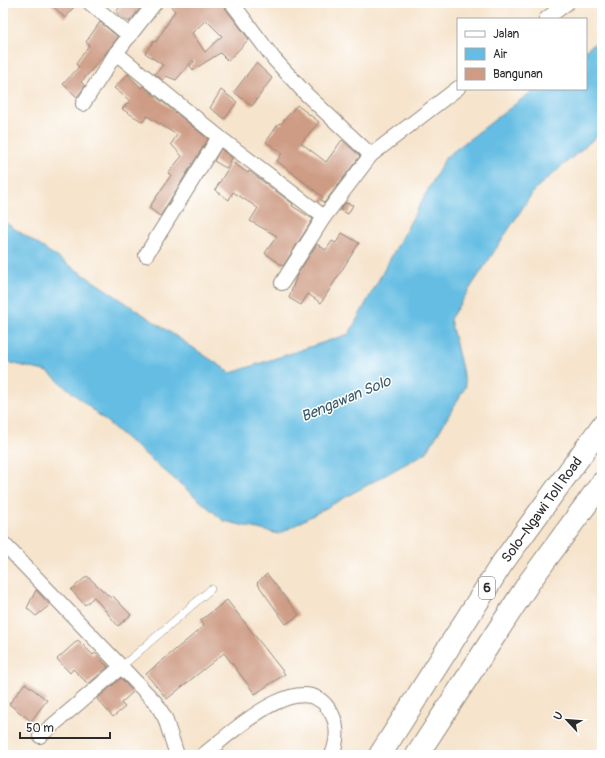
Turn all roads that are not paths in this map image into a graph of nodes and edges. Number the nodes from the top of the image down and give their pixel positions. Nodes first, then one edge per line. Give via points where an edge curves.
1 (90, 3) edge
2 (155, 3) edge
3 (232, 3) edge
4 (567, 3) edge
5 (547, 18) edge
6 (130, 36) junction
7 (116, 54) junction
8 (457, 89) edge
9 (83, 104) dead end
10 (219, 137) junction
11 (371, 155) junction
12 (324, 217) junction
13 (146, 255) dead end
14 (282, 283) dead end
15 (602, 426) edge
16 (602, 483) edge
17 (3, 543) edge
18 (211, 589) dead end
19 (120, 668) junction
20 (40, 736) dead end
21 (177, 755) edge
22 (203, 755) edge
23 (332, 755) edge
24 (380, 755) edge
25 (417, 755) edge

1 - 6 street
2 - 6 street
3 - 11 street via 274,59 306,94
4 - 5 street
6 - 7 street
7 - 9 street
7 - 10 street
8 - 11 street
10 - 12 street
10 - 13 street
11 - 12 street
12 - 14 street
15 - 24 highway, Solo–Ngawi Toll Road / 6 via 501,565
16 - 25 highway, 6 via 530,581
17 - 19 street
18 - 19 lane
19 - 20 street
19 - 21 street via 156,704 164,718
22 - 23 street via 262,709 277,701 305,696 317,697 330,711 337,733

